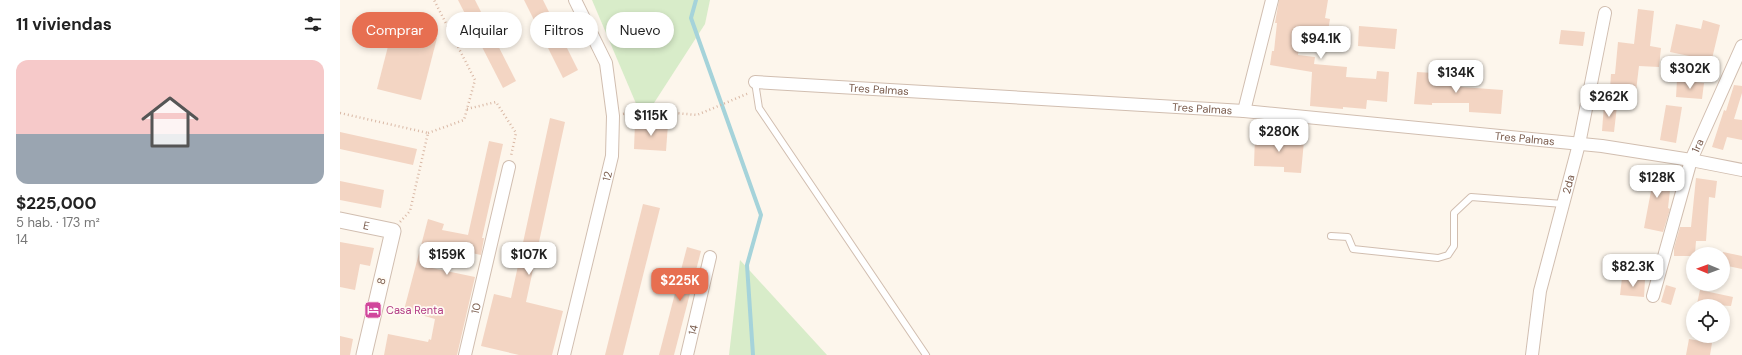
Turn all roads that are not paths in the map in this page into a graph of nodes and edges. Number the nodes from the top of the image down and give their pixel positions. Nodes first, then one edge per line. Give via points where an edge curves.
1 (575, 0) edge
2 (1272, 0) edge
3 (1605, 13) dead end
4 (1742, 46) edge
5 (755, 86) joint
6 (1244, 111) junction
7 (1578, 144) junction
8 (1691, 160) junction
9 (509, 167) road end
10 (1742, 170) edge
11 (1562, 204) junction
12 (340, 220) edge
13 (393, 231) joint
14 (1331, 236) dead end
15 (710, 257) dead end
16 (1653, 296) dead end
17 (364, 355) edge
18 (465, 355) edge
19 (564, 355) edge
20 (688, 355) edge
21 (926, 355) edge
22 (1532, 355) edge

1 - 19 street, 12 via 606,64 613,116 612,156
2 - 6 street
3 - 7 street, 2da
4 - 8 street, 1ra
5 - 6 street, Tres Palmas
5 - 21 lane via 759,108
6 - 7 street, Tres Palmas
7 - 8 street, Tres Palmas
7 - 11 street, 2da
8 - 10 street, Tres Palmas
8 - 16 street, 1ra
9 - 18 street, 10
11 - 14 lane via 1471,197 1454,213 1454,246 1448,255 1438,258 1353,249 1348,237
11 - 22 street, 2da via 1540,291
12 - 13 street, E
13 - 17 street, 8
15 - 20 street, 14

